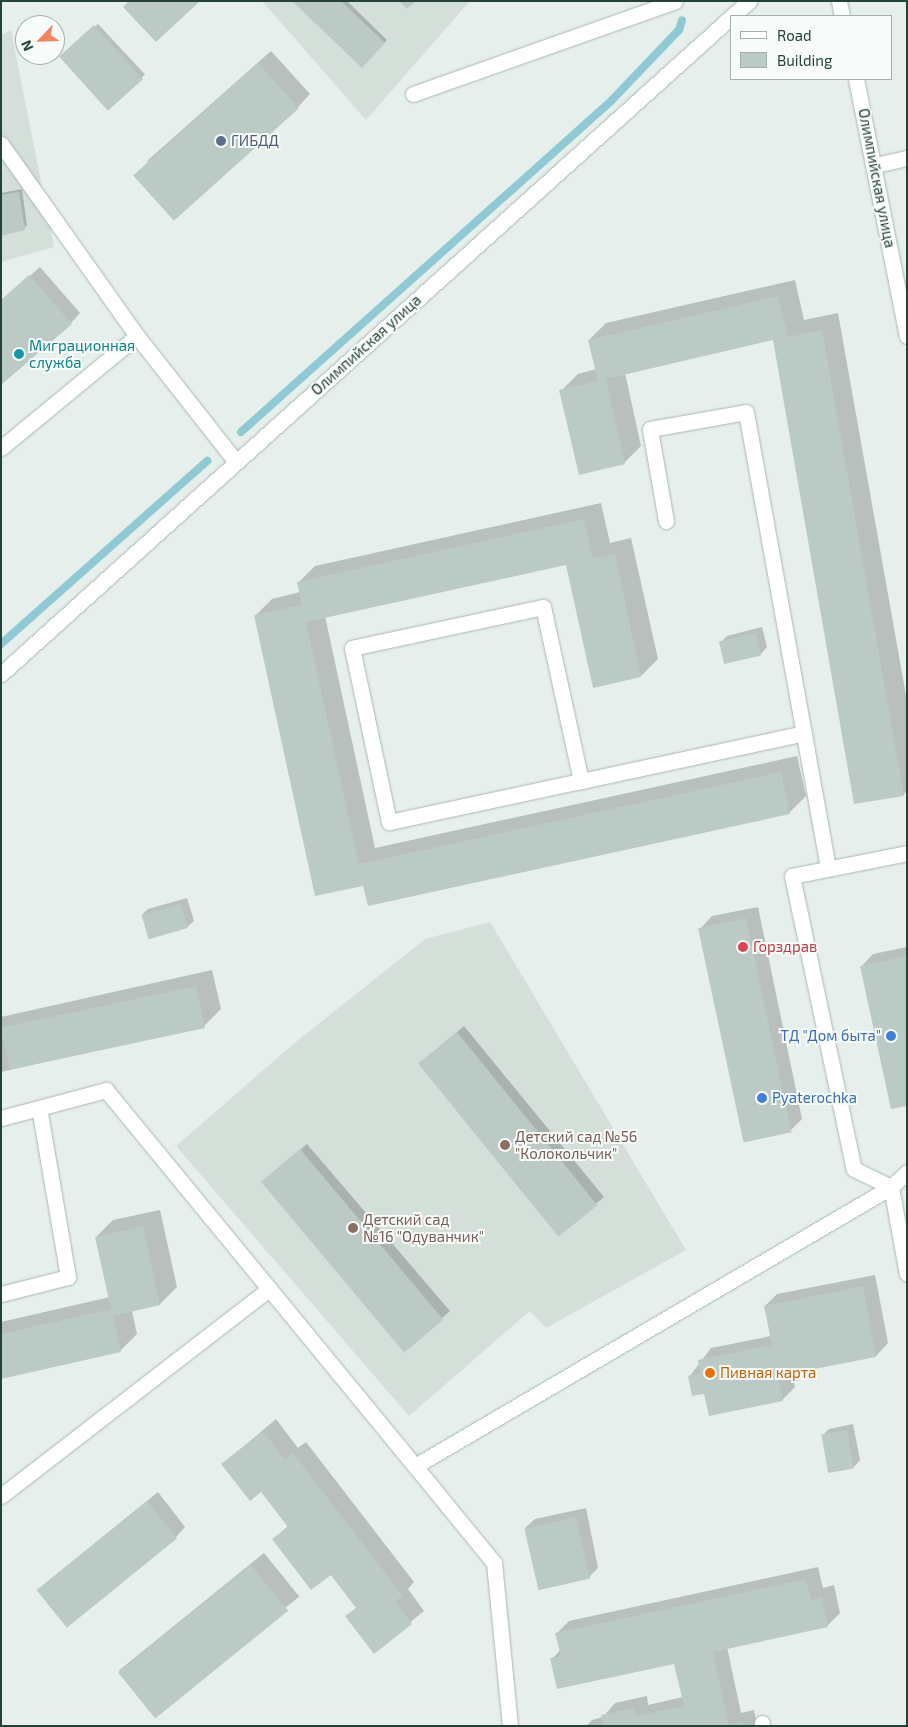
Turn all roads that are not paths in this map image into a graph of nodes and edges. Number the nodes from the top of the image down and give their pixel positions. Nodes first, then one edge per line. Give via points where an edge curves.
1 (675, 1) edge
2 (839, 1) edge
3 (745, 2) edge
4 (733, 15) edge
5 (842, 15) edge
6 (730, 18) edge
7 (856, 80) edge
8 (413, 94) dead end
9 (1, 144) edge
10 (907, 158) edge
11 (876, 165) junction
12 (137, 336) junction
13 (907, 336) edge
14 (1, 448) edge
15 (236, 462) junction
16 (666, 521) dead end
17 (1, 674) edge
18 (804, 733) junction
19 (581, 781) junction
20 (907, 853) edge
21 (828, 868) junction
22 (39, 1108) junction
23 (1, 1118) edge
24 (907, 1172) edge
25 (891, 1187) junction
26 (907, 1274) edge
27 (269, 1289) junction
28 (1, 1294) edge
29 (415, 1466) junction
30 (1, 1496) edge
31 (510, 1726) edge

1 - 8 street
2 - 5 street
3 - 4 street, Олимпийская улица
6 - 15 street, Олимпийская улица
7 - 11 street, Олимпийская улица
9 - 12 street
10 - 11 street
11 - 13 street, Олимпийская улица
12 - 14 street
12 - 15 street
15 - 17 street, Олимпийская улица
16 - 18 street via 650,429 746,412
18 - 19 street
18 - 21 street
19 - 19 street via 389,822 352,648 543,607
20 - 21 street
21 - 25 street via 792,876 854,1169
22 - 23 street
22 - 27 street via 106,1090
22 - 28 street via 68,1277
24 - 25 street
25 - 26 street
25 - 29 street
27 - 29 street
27 - 30 street
29 - 31 street via 494,1563

